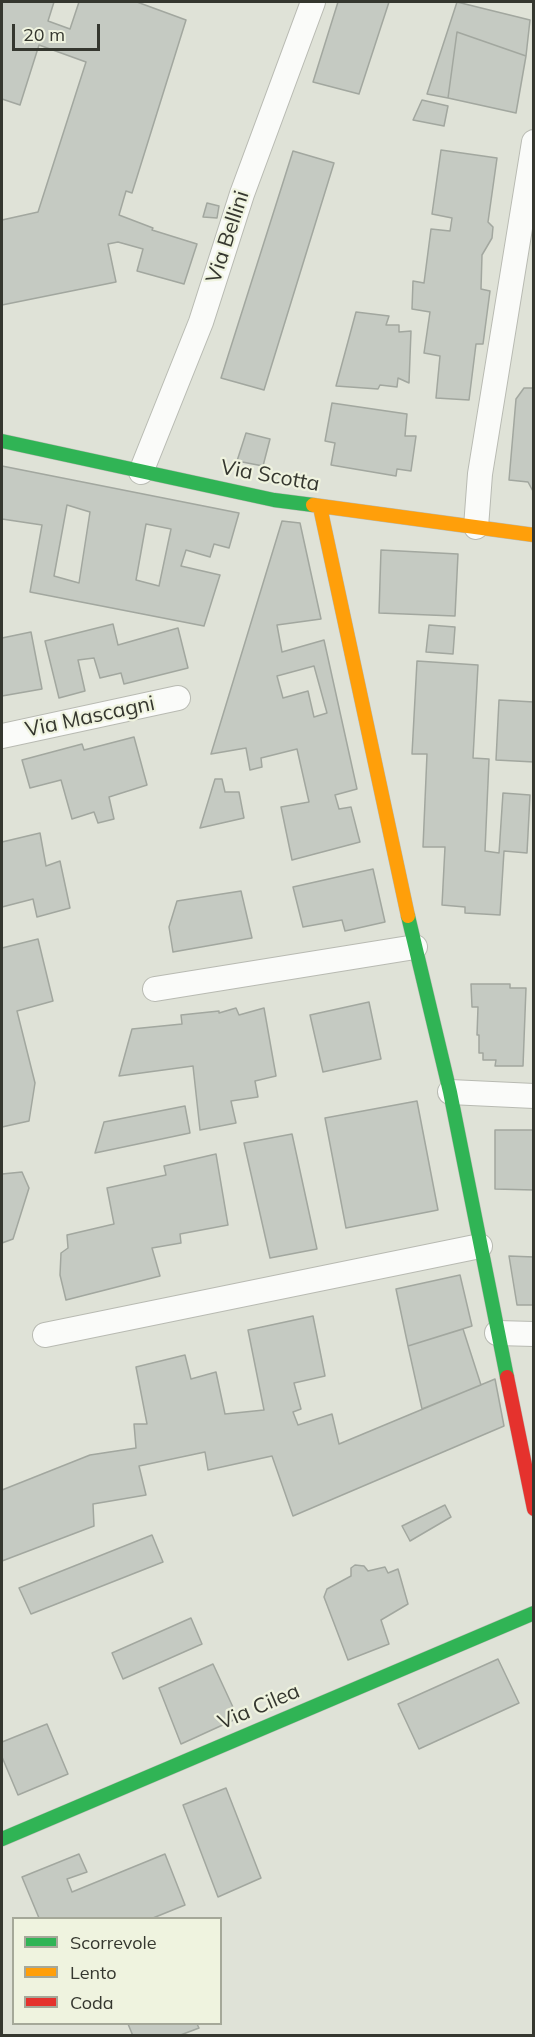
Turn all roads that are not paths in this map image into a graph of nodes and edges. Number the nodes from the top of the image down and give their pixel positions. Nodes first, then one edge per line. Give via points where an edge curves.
1 (314, 2) edge
2 (534, 142) edge
3 (2, 441) edge
4 (141, 472) junction
5 (320, 507) junction
6 (476, 527) junction
7 (534, 535) edge
8 (178, 698) dead end
9 (2, 736) edge
10 (415, 947) junction
11 (154, 989) dead end
12 (450, 1092) junction
13 (534, 1096) edge
14 (480, 1246) junction
15 (497, 1333) junction
16 (534, 1334) edge
17 (45, 1335) dead end
18 (534, 1509) edge
19 (534, 1613) edge
20 (2, 1839) edge

1 - 4 street, Via Bellini via 242,194 201,322
2 - 6 street via 480,474
3 - 4 street, Via Scotta
4 - 5 street, Via Scotta
5 - 6 street, Via Scotta
5 - 10 street
6 - 7 street, Via Scotta
8 - 9 street, Via Mascagni
10 - 11 street
10 - 12 street
12 - 13 street
12 - 14 street
14 - 15 street
14 - 17 street
15 - 16 street
15 - 18 street
19 - 20 street, Via Cilea

